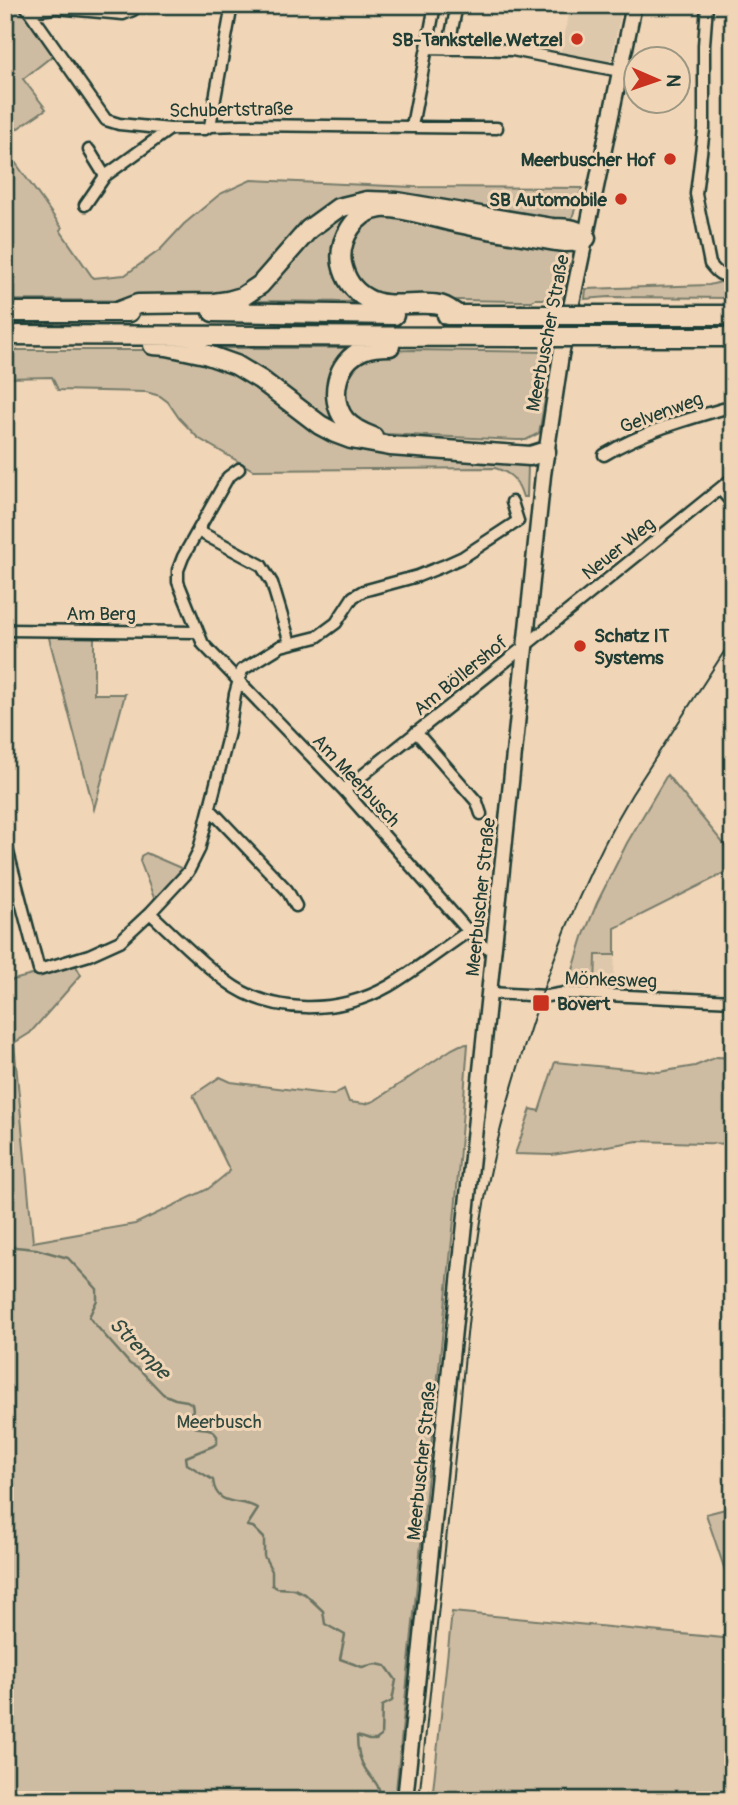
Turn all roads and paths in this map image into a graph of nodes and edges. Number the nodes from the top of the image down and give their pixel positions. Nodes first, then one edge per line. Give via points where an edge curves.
1 (134, 5) edge
2 (232, 5) edge
3 (435, 5) edge
4 (457, 5) edge
5 (634, 5) edge
6 (707, 5) edge
7 (27, 8) edge
8 (427, 48) junction
9 (448, 49) junction
10 (620, 71) junction
11 (210, 126) junction
12 (412, 126) junction
13 (497, 128) dead end
14 (170, 129) junction
15 (89, 150) dead end
16 (105, 176) junction
17 (85, 205) dead end
18 (586, 238) junction
19 (733, 276) edge
20 (5, 312) edge
21 (117, 312) junction
22 (458, 315) junction
23 (733, 315) edge
24 (5, 335) edge
25 (84, 335) junction
26 (450, 337) junction
27 (733, 337) edge
28 (733, 406) edge
29 (546, 451) junction
30 (604, 456) dead end
31 (239, 469) dead end
32 (733, 478) edge
33 (720, 489) junction
34 (512, 502) dead end
35 (733, 504) edge
36 (198, 531) junction
37 (5, 630) edge
38 (197, 632) junction
39 (290, 643) junction
40 (526, 645) junction
41 (238, 682) junction
42 (416, 732) junction
43 (344, 790) junction
44 (210, 809) junction
45 (481, 814) dead end
46 (5, 841) edge
47 (296, 906) dead end
48 (150, 913) junction
49 (469, 931) junction
50 (493, 949) junction
51 (489, 993) junction
52 (733, 1001) edge
53 (405, 1800) edge

1 - 7 street via 123,14
2 - 11 street
3 - 8 street
4 - 9 street
5 - 10 main road, Meerbuscher Straße
6 - 19 street via 704,129 695,194 710,264 717,273
7 - 14 street, Schubertstraße via 106,120
8 - 9 street
8 - 12 street
9 - 10 street via 512,50
10 - 18 main road, Meerbuscher Straße
11 - 12 street, Schubertstraße
11 - 14 street, Schubertstraße
12 - 13 street, Schubertstraße
14 - 16 street
15 - 16 street
16 - 17 street
18 - 21 highway via 571,229 366,201 338,208 309,229 260,285 242,297 214,303 138,304
18 - 22 highway via 560,242 398,209 379,208 356,220 342,246 345,274 352,286 376,303 441,305
18 - 29 main road, Meerbuscher Straße
20 - 21 highway
21 - 22 highway
22 - 23 highway, bridge
24 - 25 highway
25 - 26 highway
25 - 29 highway via 118,344 180,348 236,365 320,425 351,439 530,456
26 - 27 highway, bridge
26 - 29 highway via 436,344 362,350 350,358 335,390 343,418 360,433 386,440 531,444
28 - 30 street, Gelvenweg via 662,427
29 - 40 main road, Meerbuscher Straße
31 - 36 street, Am Meerbusch via 229,477
32 - 33 street, Neuer Weg
33 - 35 street
33 - 40 street, Neuer Weg
34 - 39 street via 518,522 474,550 418,576 363,591 329,629
36 - 38 street, Am Meerbusch via 178,576
36 - 39 street via 261,565 272,583
37 - 38 street, Am Berg
38 - 41 street, Am Meerbusch
39 - 41 street via 242,670
40 - 42 street, Am Böllershof
40 - 50 main road, Meerbuscher Straße
41 - 43 street, Am Meerbusch
41 - 44 street
42 - 43 street, Am Böllershof
42 - 45 street, Am Böllershof via 477,802
43 - 49 street, Am Meerbusch
44 - 47 street via 287,890
44 - 48 street via 188,872
46 - 48 street via 39,970 120,941
48 - 49 street via 228,983 260,999 293,1007 360,1000 389,986
49 - 50 street, Am Meerbusch via 483,946
50 - 51 main road, Meerbuscher Straße
51 - 52 street, Mönkesweg
51 - 53 main road, Meerbuscher Straße

